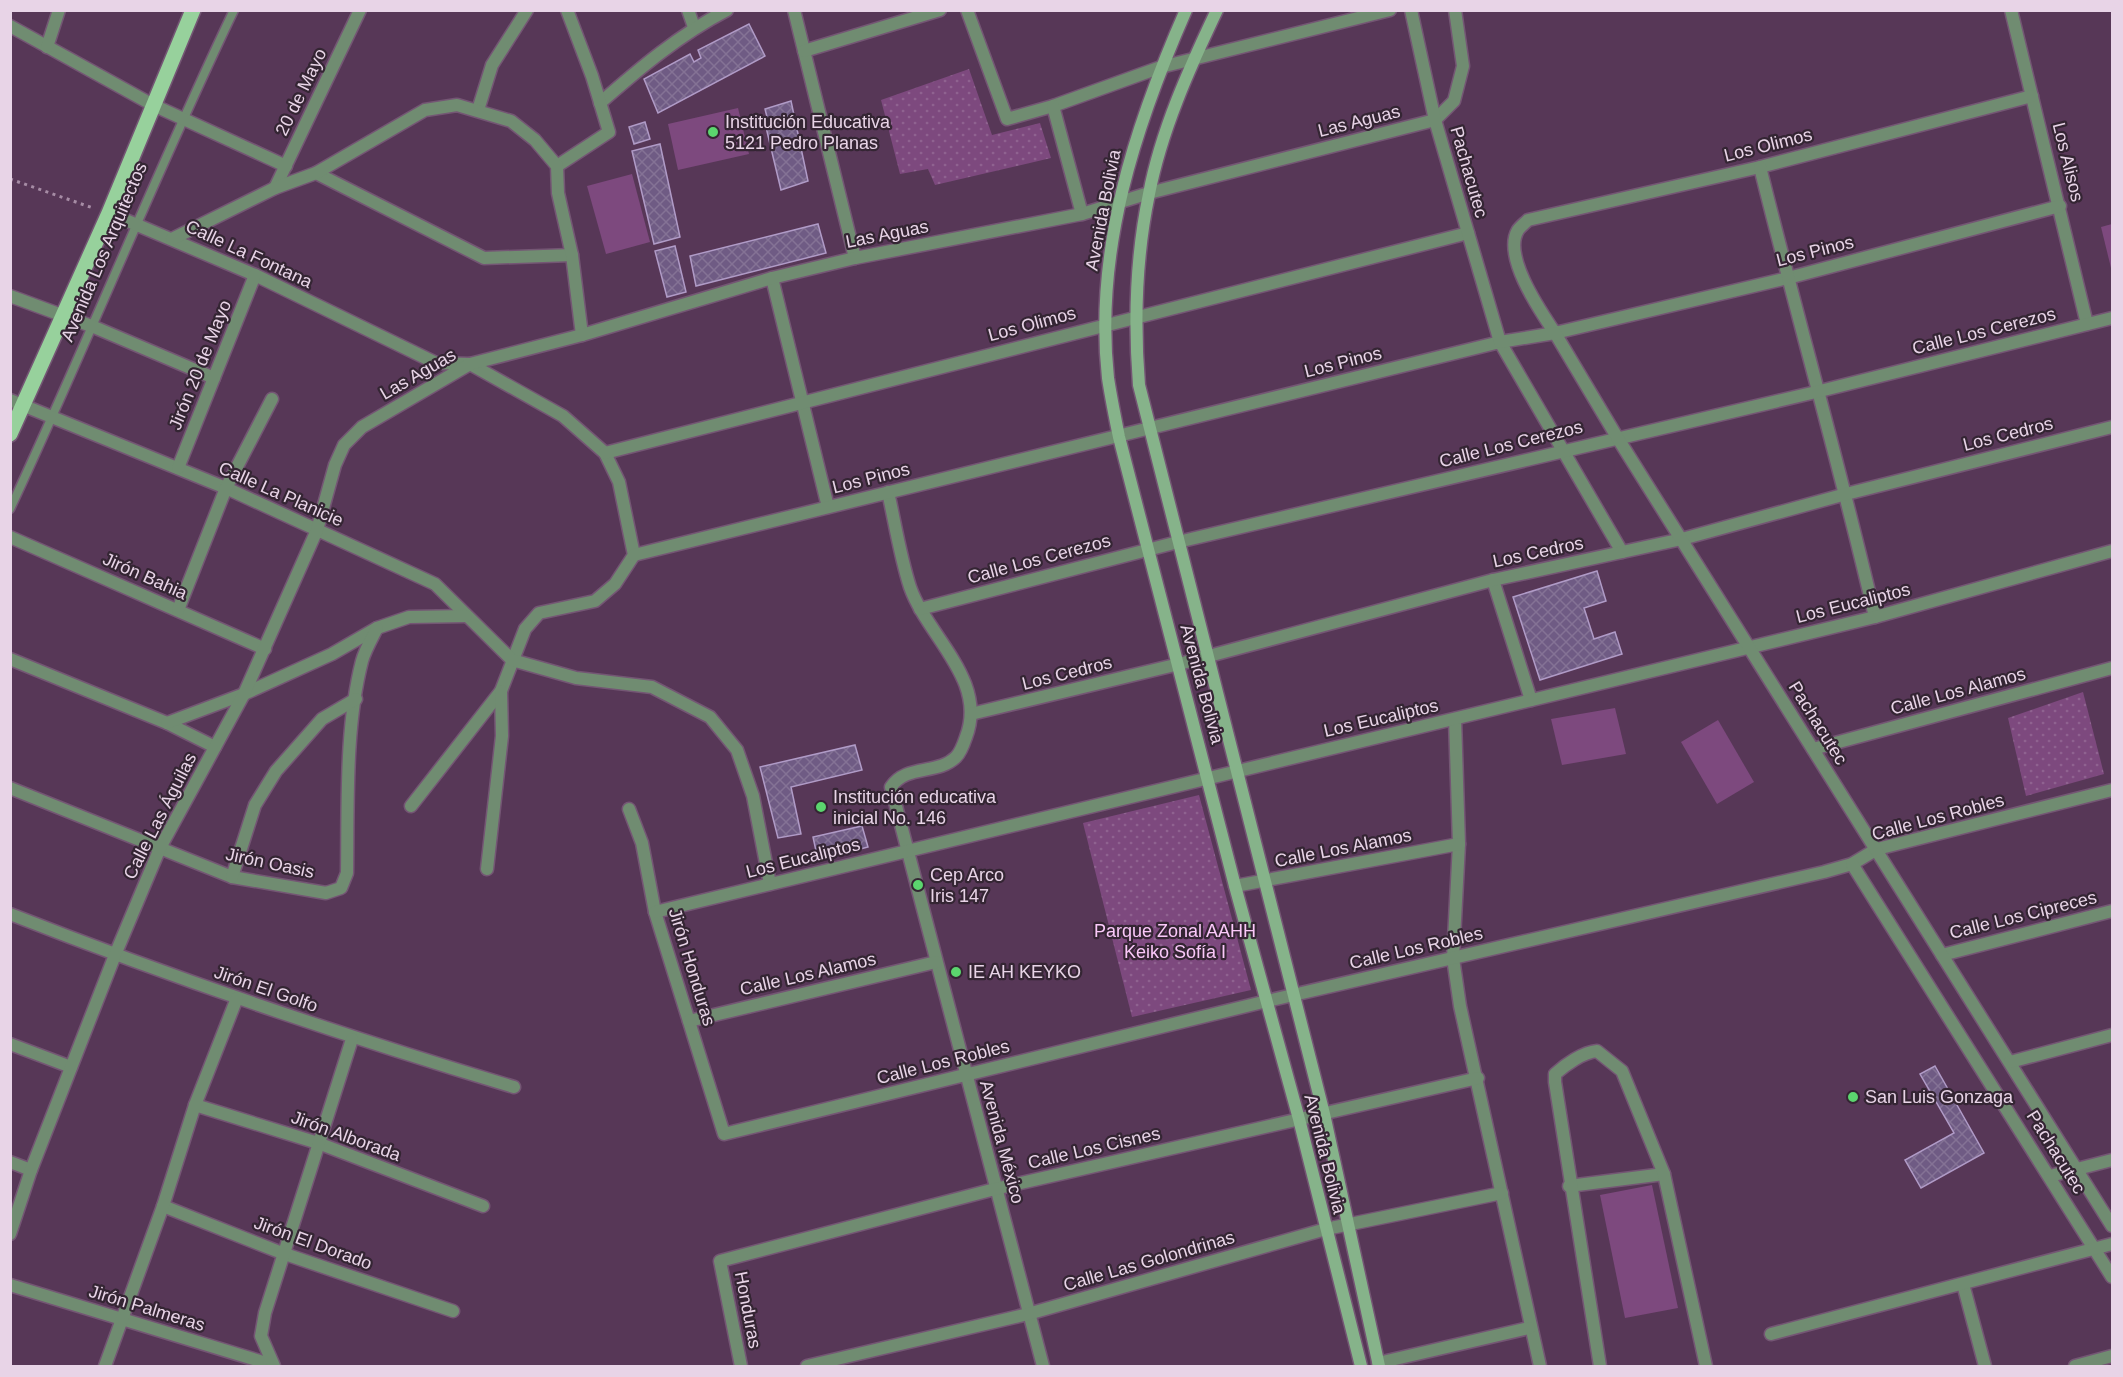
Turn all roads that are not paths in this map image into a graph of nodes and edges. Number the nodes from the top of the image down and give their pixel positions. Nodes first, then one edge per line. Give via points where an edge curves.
1 (59, 10) edge
2 (193, 10) edge
3 (234, 10) edge
4 (360, 10) edge
5 (527, 10) edge
6 (567, 10) edge
7 (688, 10) edge
8 (727, 10) edge
9 (794, 10) edge
10 (940, 10) edge
11 (967, 10) edge
12 (1186, 10) edge
13 (1216, 10) edge
14 (1390, 10) edge
15 (1411, 10) edge
16 (1455, 10) edge
17 (2011, 10) edge
18 (10, 26) edge
19 (694, 27) junction
20 (47, 47) junction
21 (804, 51) junction
22 (1194, 59) junction
23 (1161, 68) junction
24 (2032, 96) junction
25 (600, 103) junction
26 (153, 105) junction
27 (1053, 106) junction
28 (478, 110) junction
29 (182, 119) junction
30 (1435, 120) junction
31 (286, 166) junction
32 (557, 166) junction
33 (1760, 166) junction
34 (316, 173) junction
35 (275, 188) junction
36 (1149, 193) junction
37 (1120, 201) junction
38 (2060, 206) junction
39 (109, 213) junction
40 (1082, 214) junction
41 (138, 225) junction
42 (1517, 231) joint
43 (1468, 233) junction
44 (172, 239) junction
45 (572, 255) junction
46 (855, 258) junction
47 (255, 275) junction
48 (772, 278) junction
49 (1788, 278) junction
50 (10, 296) edge
51 (63, 314) junction
52 (1137, 316) junction
53 (2112, 318) edge
54 (1106, 323) junction
55 (2088, 324) junction
56 (94, 327) junction
57 (1555, 333) junction
58 (582, 334) junction
59 (1500, 342) junction
60 (470, 364) junction
61 (214, 378) junction
62 (1816, 392) junction
63 (272, 399) dead end
64 (17, 403) edge
65 (802, 403) junction
66 (53, 418) junction
67 (362, 427) joint
68 (2112, 427) edge
69 (1149, 429) junction
70 (10, 434) edge
71 (1617, 436) junction
72 (1119, 437) junction
73 (1562, 450) junction
74 (605, 453) junction
75 (178, 468) junction
76 (226, 488) junction
77 (888, 492) junction
78 (1846, 494) junction
79 (828, 507) junction
80 (10, 509) edge
81 (317, 530) junction
82 (10, 537) edge
83 (1682, 539) junction
84 (1178, 542) junction
85 (1149, 549) junction
86 (2112, 550) edge
87 (1622, 552) junction
88 (634, 555) junction
89 (1493, 579) junction
90 (920, 609) junction
91 (178, 610) junction
92 (466, 616) junction
93 (1875, 617) junction
94 (377, 628) junction
95 (1750, 648) junction
96 (265, 649) junction
97 (1208, 657) junction
98 (10, 659) edge
99 (512, 660) junction
100 (1179, 664) junction
101 (2112, 668) edge
102 (501, 691) junction
103 (244, 694) junction
104 (356, 699) junction
105 (1531, 700) junction
106 (971, 714) junction
107 (1455, 718) junction
108 (167, 723) junction
109 (215, 747) junction
110 (1813, 749) junction
111 (1237, 770) junction
112 (1208, 777) junction
113 (10, 788) edge
114 (2112, 790) edge
115 (411, 806) dead end
116 (629, 809) dead end
117 (1459, 844) junction
118 (160, 848) junction
119 (1876, 849) junction
120 (907, 851) junction
121 (1852, 864) junction
122 (487, 869) dead end
123 (232, 877) junction
124 (1263, 881) junction
125 (770, 884) junction
126 (1235, 886) junction
127 (2112, 911) edge
128 (656, 912) junction
129 (10, 914) edge
130 (115, 955) junction
131 (1942, 955) junction
132 (1453, 958) junction
133 (936, 962) junction
134 (1293, 995) junction
135 (237, 998) junction
136 (1266, 1001) junction
137 (689, 1021) junction
138 (2112, 1035) edge
139 (352, 1039) junction
140 (10, 1044) edge
141 (2010, 1062) junction
142 (71, 1066) junction
143 (966, 1075) junction
144 (1478, 1078) junction
145 (514, 1087) dead end
146 (195, 1105) junction
147 (1324, 1114) junction
148 (1299, 1119) junction
149 (724, 1134) joint
150 (318, 1143) junction
151 (2112, 1160) edge
152 (10, 1162) edge
153 (2077, 1169) junction
154 (31, 1170) junction
155 (1664, 1174) junction
156 (2050, 1176) junction
157 (1569, 1186) junction
158 (995, 1189) junction
159 (1502, 1193) junction
160 (162, 1206) junction
161 (483, 1206) dead end
162 (1346, 1225) junction
163 (2112, 1226) edge
164 (1326, 1229) junction
165 (10, 1234) edge
166 (2112, 1244) edge
167 (2095, 1248) junction
168 (282, 1252) junction
169 (720, 1261) joint
170 (2112, 1277) edge
171 (1963, 1284) junction
172 (10, 1285) edge
173 (453, 1311) dead end
174 (1028, 1314) junction
175 (120, 1319) junction
176 (1529, 1328) junction
177 (1771, 1334) dead end
178 (2112, 1356) edge
179 (1378, 1365) edge
180 (105, 1366) edge
181 (274, 1366) edge
182 (741, 1366) edge
183 (807, 1366) edge
184 (1043, 1366) edge
185 (1360, 1366) edge
186 (1540, 1366) edge
187 (1600, 1366) edge
188 (1706, 1366) edge
189 (1985, 1366) edge
190 (2075, 1366) edge

1 - 20 street
2 - 26 main road, Avenida Los Arquitectos
3 - 29 lane, Avenida Los Arquitectos
4 - 31 street, 20 de Mayo
5 - 28 street via 492,65
6 - 25 street
7 - 19 street
8 - 19 street
9 - 21 street
10 - 21 street
11 - 27 street via 1007,119
12 - 23 main road, Avenida Bolivia
13 - 22 main road, Avenida Bolivia
14 - 22 street
15 - 30 street, Pachacutec
16 - 30 street via 1463,66 1454,101
17 - 24 street, Los Alisos
18 - 20 street
19 - 25 street
20 - 26 street
21 - 46 street
22 - 23 street
22 - 36 main road, Avenida Bolivia
23 - 27 street
23 - 37 main road, Avenida Bolivia
24 - 33 street, Los Olimos
24 - 38 street, Los Alisos
25 - 32 street via 609,132
26 - 29 street
26 - 39 main road, Avenida Los Arquitectos
27 - 40 street
28 - 32 street via 511,121 535,140
28 - 34 street via 457,105 425,110
29 - 31 street
29 - 41 lane, Avenida Los Arquitectos
30 - 36 street, Las Aguas
30 - 43 street, Pachacutec
31 - 35 street, 20 de Mayo
32 - 45 street via 558,193
33 - 42 street, Los Olimos via 1528,220
33 - 49 street
34 - 35 street
34 - 45 street via 484,258
35 - 44 street
36 - 37 street, Las Aguas
36 - 52 main road, Avenida Bolivia
37 - 40 street, Las Aguas
37 - 54 main road, Avenida Bolivia via 1108,277
38 - 49 street, Los Pinos
38 - 55 street, Los Alisos
39 - 41 street, Calle La Fontana
39 - 51 main road, Avenida Los Arquitectos
40 - 46 street, Las Aguas
41 - 44 street, Calle La Fontana
41 - 56 lane, Avenida Los Arquitectos
42 - 57 street, Pachacutec via 1515,249 1528,292
43 - 52 street, Los Olimos
43 - 59 street, Pachacutec
44 - 47 street, Calle La Fontana
45 - 58 street
46 - 48 street, Las Aguas
47 - 60 street, Calle La Fontana via 436,363
47 - 61 street, Jirón 20 de Mayo
48 - 58 street, Las Aguas
48 - 65 street
49 - 57 street, Los Pinos
49 - 62 street
50 - 51 street
51 - 56 street
51 - 64 main road, Avenida Los Arquitectos
52 - 54 street, Los Olimos
52 - 69 main road, Avenida Bolivia via 1139,385
53 - 55 street, Calle Los Cerezos
54 - 65 street, Los Olimos
54 - 72 main road, Avenida Bolivia via 1108,378
55 - 62 street, Calle Los Cerezos
56 - 61 street
56 - 66 lane, Avenida Los Arquitectos
57 - 59 street, Los Pinos
57 - 71 street, Pachacutec
58 - 60 street, Las Aguas
59 - 69 street, Los Pinos
59 - 73 street, Pachacutec
60 - 67 street, Las Aguas
60 - 74 street via 563,416
61 - 75 street, Jirón 20 de Mayo
62 - 71 street, Calle Los Cerezos
62 - 78 street
63 - 76 street
64 - 66 street, Calle La Planicie
64 - 70 main road, Avenida Los Arquitectos
65 - 74 street, Los Olimos
65 - 79 street
66 - 75 street, Calle La Planicie
66 - 80 lane, Avenida Los Arquitectos
67 - 81 street, Calle Las Águilas via 344,445 335,465
68 - 78 street, Los Cedros
69 - 72 street, Los Pinos
69 - 84 main road, Avenida Bolivia
71 - 73 street, Calle Los Cerezos
71 - 83 street, Pachacutec
72 - 77 street, Los Pinos
72 - 85 main road, Avenida Bolivia
73 - 84 street, Calle Los Cerezos
73 - 87 street, Pachacutec
74 - 88 street via 619,482
75 - 76 street, Calle La Planicie
76 - 81 street, Calle La Planicie
76 - 91 street
77 - 79 street, Los Pinos
77 - 90 street, Avenida México via 910,586
78 - 83 street, Los Cedros
78 - 93 street
79 - 88 street, Los Pinos
81 - 92 street, Calle La Planicie via 435,584
81 - 96 street, Calle Las Águilas
82 - 91 street, Jirón Bahia
83 - 87 street, Los Cedros
83 - 95 street, Pachacutec
84 - 85 street, Calle Los Cerezos
84 - 97 main road, Avenida Bolivia
85 - 90 street, Calle Los Cerezos
85 - 100 main road, Avenida Bolivia
86 - 93 street, Los Eucaliptos
87 - 89 street, Los Cedros
88 - 99 street via 615,584 596,601 539,613 525,629
89 - 97 street, Los Cedros
89 - 105 street
90 - 106 street, Avenida México via 967,686
91 - 96 street, Jirón Bahia
92 - 94 street via 409,616
92 - 99 street, Calle La Planicie
93 - 95 street, Los Eucaliptos
94 - 103 street via 332,654
94 - 104 street via 362,660
95 - 105 street, Los Eucaliptos
95 - 110 street, Pachacutec
96 - 103 street, Calle Las Águilas
97 - 100 street, Los Cedros
97 - 111 main road, Avenida Bolivia
98 - 108 street
99 - 102 street
99 - 125 street via 576,678 652,687 710,717 737,750 753,796
100 - 106 street, Los Cedros
100 - 112 main road, Avenida Bolivia
101 - 110 street, Calle Los Alamos
102 - 115 street
102 - 122 street via 502,736
103 - 108 street
103 - 109 street, Calle Las Águilas
104 - 123 street via 322,719 276,771 255,805
104 - 123 street, Jirón Oasis via 348,769 347,873 340,888 326,893
105 - 107 street, Los Eucaliptos
106 - 120 street, Avenida México via 955,758 907,773 891,787
107 - 111 street, Los Eucaliptos
107 - 117 street
108 - 109 street
109 - 118 street, Calle Las Águilas
110 - 119 street, Pachacutec
111 - 112 street, Los Eucaliptos
111 - 124 main road, Avenida Bolivia
112 - 120 street, Los Eucaliptos
112 - 126 main road, Avenida Bolivia
113 - 118 street, Jirón Oasis
114 - 119 street, Calle Los Robles
116 - 128 street, Jirón Honduras via 642,843
117 - 124 street, Calle Los Alamos
117 - 132 street
118 - 123 street, Jirón Oasis
118 - 130 street, Calle Las Águilas
119 - 121 street, Calle Los Robles
119 - 131 street, Pachacutec
120 - 125 street, Los Eucaliptos
120 - 133 street, Avenida México
121 - 132 street, Calle Los Robles
121 - 156 street, Pachacutec
124 - 126 street, Calle Los Alamos
124 - 134 main road, Avenida Bolivia
125 - 128 street, Los Eucaliptos
126 - 136 main road, Avenida Bolivia
127 - 131 street, Calle Los Cipreces
128 - 137 street, Jirón Honduras
129 - 130 street, Jirón El Golfo
130 - 135 street, Jirón El Golfo
130 - 142 street, Calle Las Águilas
131 - 141 street, Pachacutec
132 - 134 street, Calle Los Robles
132 - 144 street
133 - 137 street, Calle Los Alamos
133 - 143 street, Avenida México
134 - 136 street, Calle Los Robles
134 - 147 main road, Avenida Bolivia
135 - 139 street, Jirón El Golfo
135 - 146 street
136 - 143 street, Calle Los Robles
136 - 148 main road, Avenida Bolivia
137 - 149 street, Jirón Honduras
138 - 141 street
139 - 145 street, Jirón El Golfo
139 - 150 street
140 - 142 street
141 - 153 street, Pachacutec
142 - 154 street, Calle Las Águilas
143 - 149 street, Calle Los Robles
143 - 158 street, Avenida México
144 - 147 street, Calle Los Cisnes
144 - 159 street
146 - 150 street, Jirón Alborada
146 - 160 street
147 - 148 street, Calle Los Cisnes
147 - 162 main road, Avenida Bolivia
148 - 158 street, Calle Los Cisnes
148 - 164 main road, Avenida Bolivia
150 - 161 street, Jirón Alborada
150 - 168 street
151 - 153 street
152 - 154 street
153 - 156 street
153 - 163 street, Pachacutec
154 - 165 street, Calle Las Águilas
155 - 157 street
155 - 157 street via 1622,1071 1597,1051 1590,1051 1555,1074
155 - 188 street
156 - 167 street, Pachacutec
157 - 187 street
158 - 169 street, Calle Los Cisnes
158 - 174 street, Avenida México
159 - 162 street, Calle Las Golondrinas
159 - 176 street
160 - 168 street, Jirón El Dorado
160 - 175 street
162 - 164 street, Calle Las Golondrinas
162 - 179 main road, Avenida Bolivia
164 - 174 street, Calle Las Golondrinas
164 - 185 main road, Avenida Bolivia
166 - 167 street
167 - 170 street, Pachacutec
167 - 171 street
168 - 173 street, Jirón El Dorado
168 - 181 street via 261,1336
169 - 182 street, Honduras
171 - 177 street
171 - 189 street
172 - 175 street, Jirón Palmeras
174 - 183 street, Calle Las Golondrinas
174 - 184 street, Avenida México
175 - 180 street
175 - 181 street, Jirón Palmeras
176 - 179 street
176 - 186 street
178 - 190 street

